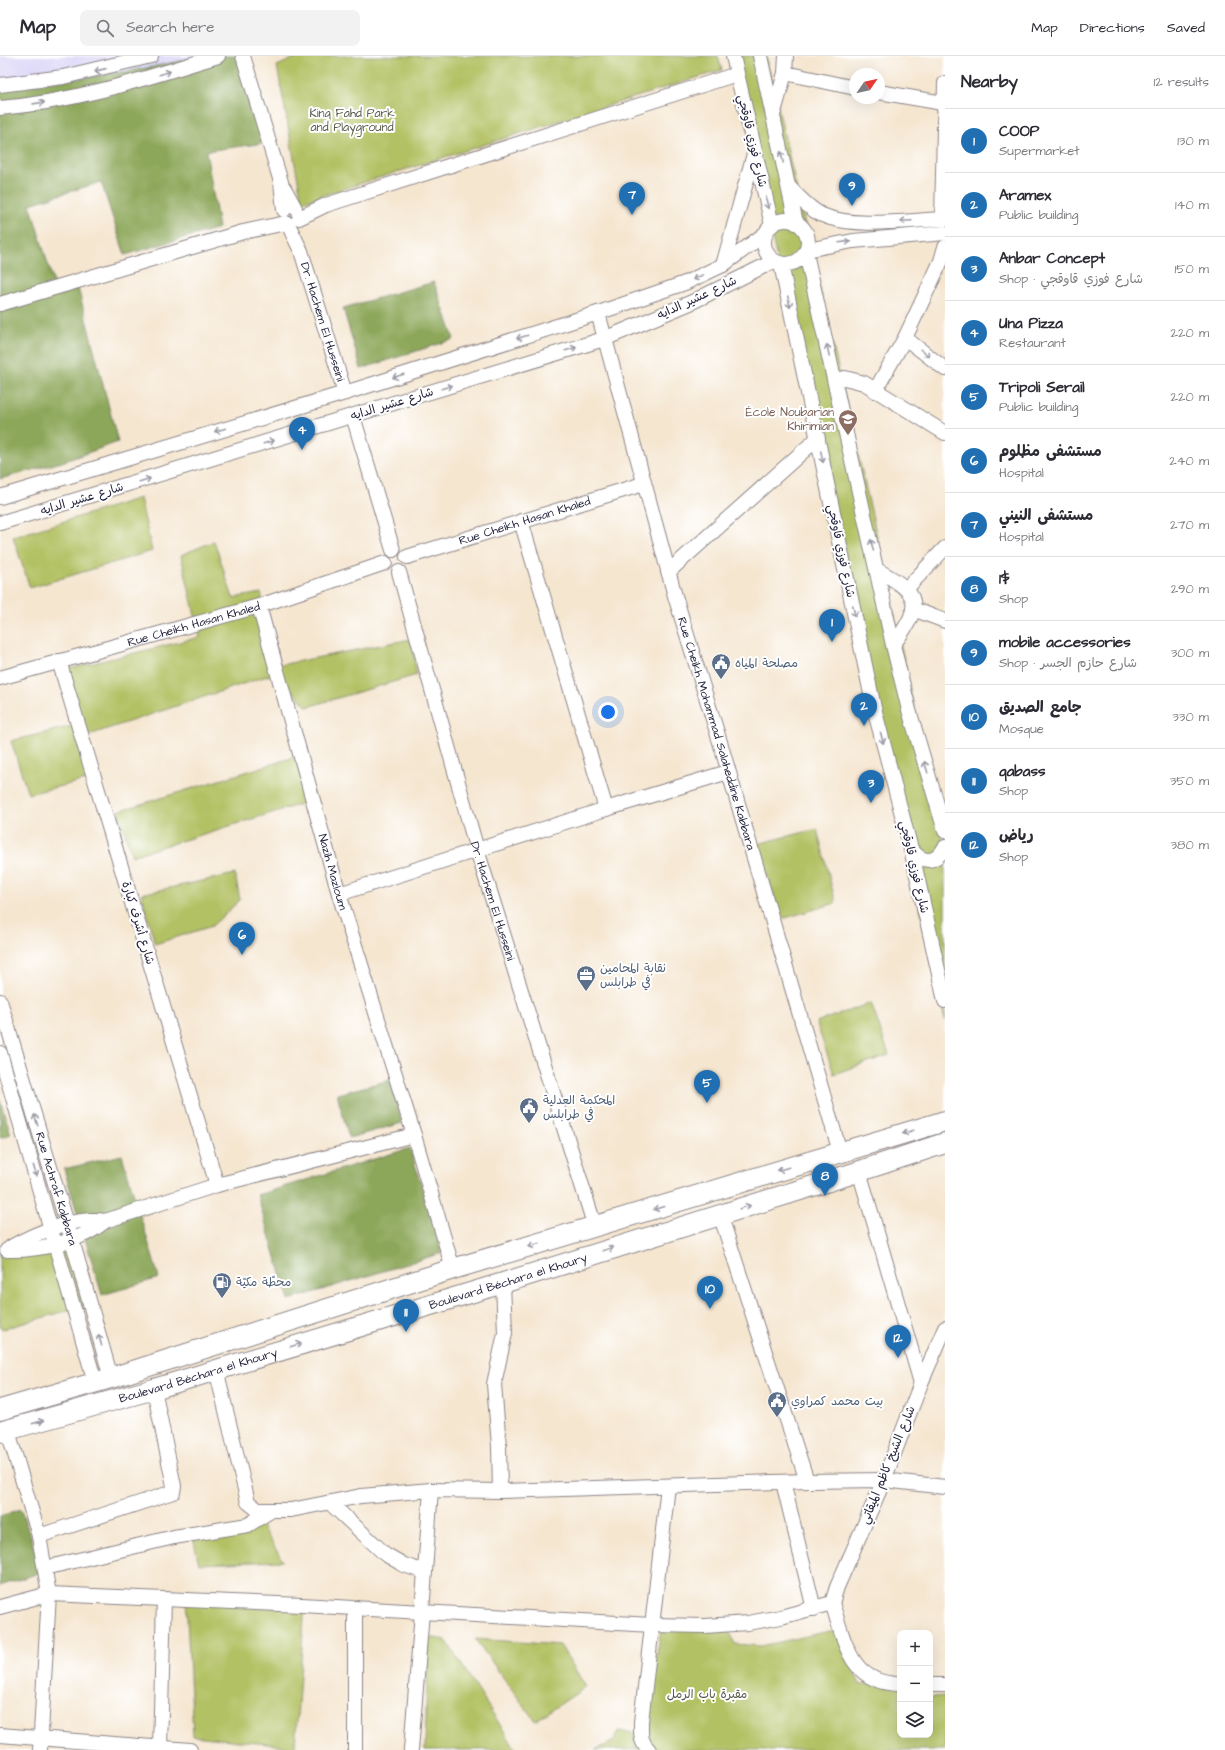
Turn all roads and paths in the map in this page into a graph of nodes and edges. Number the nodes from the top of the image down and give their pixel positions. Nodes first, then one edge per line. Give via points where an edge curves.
1 (151, 56) edge
2 (218, 56) edge
3 (242, 56) edge
4 (733, 56) edge
5 (760, 56) edge
6 (785, 56) edge
7 (785, 73) junction
8 (737, 74) junction
9 (945, 83) edge
10 (0, 86) edge
11 (849, 87) edge
12 (885, 93) edge
13 (943, 103) junction
14 (0, 108) edge
15 (774, 114) junction
16 (755, 152) junction
17 (789, 186) junction
18 (291, 216) junction
19 (944, 219) edge
20 (796, 223) junction
21 (769, 229) junction
22 (945, 233) edge
23 (945, 247) edge
24 (806, 251) junction
25 (777, 262) junction
26 (723, 265) junction
27 (0, 304) edge
28 (598, 313) junction
29 (604, 338) junction
30 (905, 338) junction
31 (945, 369) edge
32 (835, 380) junction
33 (875, 391) junction
34 (345, 393) junction
35 (353, 416) junction
36 (945, 433) edge
37 (818, 438) junction
38 (643, 484) junction
39 (0, 497) edge
40 (521, 521) junction
41 (0, 523) edge
42 (945, 548) edge
43 (393, 550) junction
44 (407, 557) junction
45 (385, 563) junction
46 (877, 570) junction
47 (399, 572) junction
48 (668, 572) junction
49 (907, 588) junction
50 (259, 606) junction
51 (913, 609) junction
52 (945, 621) edge
53 (893, 645) junction
54 (59, 661) junction
55 (0, 678) edge
56 (728, 772) junction
57 (939, 790) edge
58 (606, 809) junction
59 (945, 831) edge
60 (945, 847) edge
61 (911, 849) junction
62 (477, 850) junction
63 (339, 894) junction
64 (945, 997) edge
65 (0, 1001) edge
66 (0, 1053) edge
67 (945, 1121) edge
68 (414, 1135) junction
69 (945, 1143) edge
70 (840, 1152) junction
71 (858, 1171) junction
72 (217, 1184) junction
73 (720, 1214) junction
74 (105, 1221) junction
75 (68, 1224) junction
76 (595, 1227) junction
77 (51, 1228) junction
78 (72, 1240) junction
79 (56, 1244) junction
80 (3, 1251) edge
81 (453, 1269) junction
82 (503, 1283) junction
83 (945, 1328) edge
84 (216, 1369) junction
85 (103, 1380) junction
86 (921, 1384) junction
87 (154, 1389) junction
88 (0, 1410) edge
89 (4, 1432) edge
90 (807, 1480) junction
91 (884, 1480) junction
92 (783, 1482) junction
93 (668, 1486) junction
94 (945, 1487) edge
95 (431, 1490) junction
96 (500, 1491) junction
97 (330, 1503) junction
98 (272, 1510) junction
99 (39, 1536) junction
100 (45, 1568) junction
101 (425, 1572) junction
102 (49, 1594) junction
103 (164, 1599) junction
104 (832, 1603) junction
105 (0, 1607) edge
106 (355, 1608) junction
107 (814, 1609) junction
108 (422, 1612) junction
109 (652, 1625) junction
110 (897, 1684) edge
111 (933, 1685) edge
112 (945, 1685) edge
113 (0, 1735) edge
114 (41, 1745) edge
115 (160, 1748) junction
116 (175, 1749) edge
117 (190, 1750) edge
118 (355, 1750) edge
119 (411, 1750) edge
120 (649, 1750) edge

1 -> 10 street via 63,77
14 -> 2 street via 91,93
3 - 18 street, Dr. Hachem El Husseini
4 - 8 street, شارع فوزي قاوقجي
5 - 15 street
6 - 7 street
7 - 11 street
7 - 15 street
8 - 16 street, شارع فوزي قاوقجي
8 - 18 street
9 - 13 street
12 - 13 street
13 - 19 street
17 -> 15 street
16 -> 21 street, شارع فوزي قاوقجي
16 - 26 street
19 -> 17 street via 874,222 839,220 821,214 805,203
17 - 20 street
18 - 27 street
18 - 34 street, Dr. Hachem El Husseini
20 - 21 street via 780,221
20 - 24 street via 802,226 808,237
21 - 25 street via 764,245 766,251
21 - 26 street, شارع عشير الدايه
24 -> 22 street via 845,242
23 - 30 street
24 - 25 street via 795,263
32 -> 24 street
25 - 29 street, شارع عشير الدايه via 690,303
25 -> 37 street, شارع فوزي قاوقجي
26 -> 28 street, شارع عشير الدايه via 685,283
28 - 29 street, Rue Cheikh Mohammad Salaheddine Kabbara
28 -> 34 street, شارع عشير الدايه
35 -> 29 street, شارع عشير الدايه
29 - 38 street, Rue Cheikh Mohammad Salaheddine Kabbara
30 -> 31 street
30 - 33 street
32 - 33 street via 855,379
46 -> 32 street
33 - 36 street
34 -> 39 street, شارع عشير الدايه
41 -> 35 street, شارع عشير الدايه
35 - 43 street
37 - 48 street
37 -> 61 street, شارع فوزي قاوقجي via 874,708
38 - 40 street, Rue Cheikh Hasan Khaled
38 - 48 street, Rue Cheikh Mohammad Salaheddine Kabbara
40 - 44 street, Rue Cheikh Hasan Khaled
40 - 58 street
42 - 49 street
43 - 44 street via 401,551
43 - 45 street via 386,555
44 - 47 street via 406,568
45 - 47 street via 392,572
45 - 50 street, Rue Cheikh Hasan Khaled
46 - 49 street
46 - 53 street
47 - 62 street, Dr. Hachem El Husseini
48 - 56 street, Rue Cheikh Mohammad Salaheddine Kabbara
49 - 51 street via 912,596
50 - 54 street, Rue Cheikh Hasan Khaled
50 - 63 street, Nazih Mazloum
51 - 52 street
51 - 53 street
57 -> 53 street via 909,710
54 - 55 street, Rue Cheikh Hasan Khaled
54 - 72 street, شارع أشرف كبارة
56 - 58 street
56 - 70 street, Rue Cheikh Mohammad Salaheddine Kabbara
57 - 59 street
58 - 62 street
60 - 61 street via 940,854 930,860 921,859
61 - 64 street, شارع فوزي قاوقجي
62 - 63 street
62 - 76 street, Dr. Hachem El Husseini
63 - 68 street, Nazih Mazloum
75 -> 65 street, Rue Achraf Kabbara
66 -> 77 street, Rue Achraf Kabbara
67 -> 70 highway, Boulevard Béchara el Khoury
68 - 72 street
68 - 81 street, Nazih Mazloum
69 - 71 highway, Boulevard Béchara el Khoury
70 -> 76 highway, Boulevard Béchara el Khoury
73 -> 71 highway, Boulevard Béchara el Khoury
71 - 86 street
72 - 74 street
82 -> 73 highway, Boulevard Béchara el Khoury
73 - 90 street
74 - 75 street
74 - 78 street
75 - 77 street
75 - 78 street, Rue Achraf Kabbara
76 -> 81 highway, Boulevard Béchara el Khoury
77 - 79 street, Rue Achraf Kabbara
77 - 80 street
78 - 79 street
85 -> 78 street, Rue Achraf Kabbara
79 - 80 street
79 - 85 street, Rue Achraf Kabbara
81 - 85 highway, Boulevard Béchara el Khoury
84 -> 82 highway, Boulevard Béchara el Khoury
82 - 96 street via 505,1333 494,1384
83 - 86 street, شارع الشيخ كاظم الميقاتي
84 - 87 highway, Boulevard Béchara el Khoury
84 - 98 street via 248,1502 258,1510
85 - 88 highway, Boulevard Béchara el Khoury
86 - 91 street, شارع الشيخ كاظم الميقاتي
89 -> 87 highway, Boulevard Béchara el Khoury
87 - 99 street via 174,1486 173,1492
89 - 99 street
90 - 91 street
90 - 92 street
91 - 94 street
91 - 104 street, شارع الشيخ كاظم الميقاتي via 839,1581
92 - 93 street
92 - 107 street
93 - 96 street
93 - 109 street
95 - 96 street
95 - 97 street via 361,1496
95 - 101 street
97 - 98 street via 291,1510
97 - 101 street via 385,1554 404,1566
98 - 100 street via 248,1525 174,1537
99 - 100 street
100 - 102 street
101 - 108 street
102 - 103 street
102 - 105 street
102 - 114 street
103 - 106 street
103 - 115 street
104 - 107 street
104 - 110 street via 856,1665 866,1676 876,1681
106 - 108 street
106 - 118 street
107 - 109 street via 748,1623 705,1626
108 - 109 street
108 - 119 street
109 - 120 street via 640,1736
111 - 112 street
113 - 114 street
114 - 115 street
115 - 116 street
116 - 117 street

